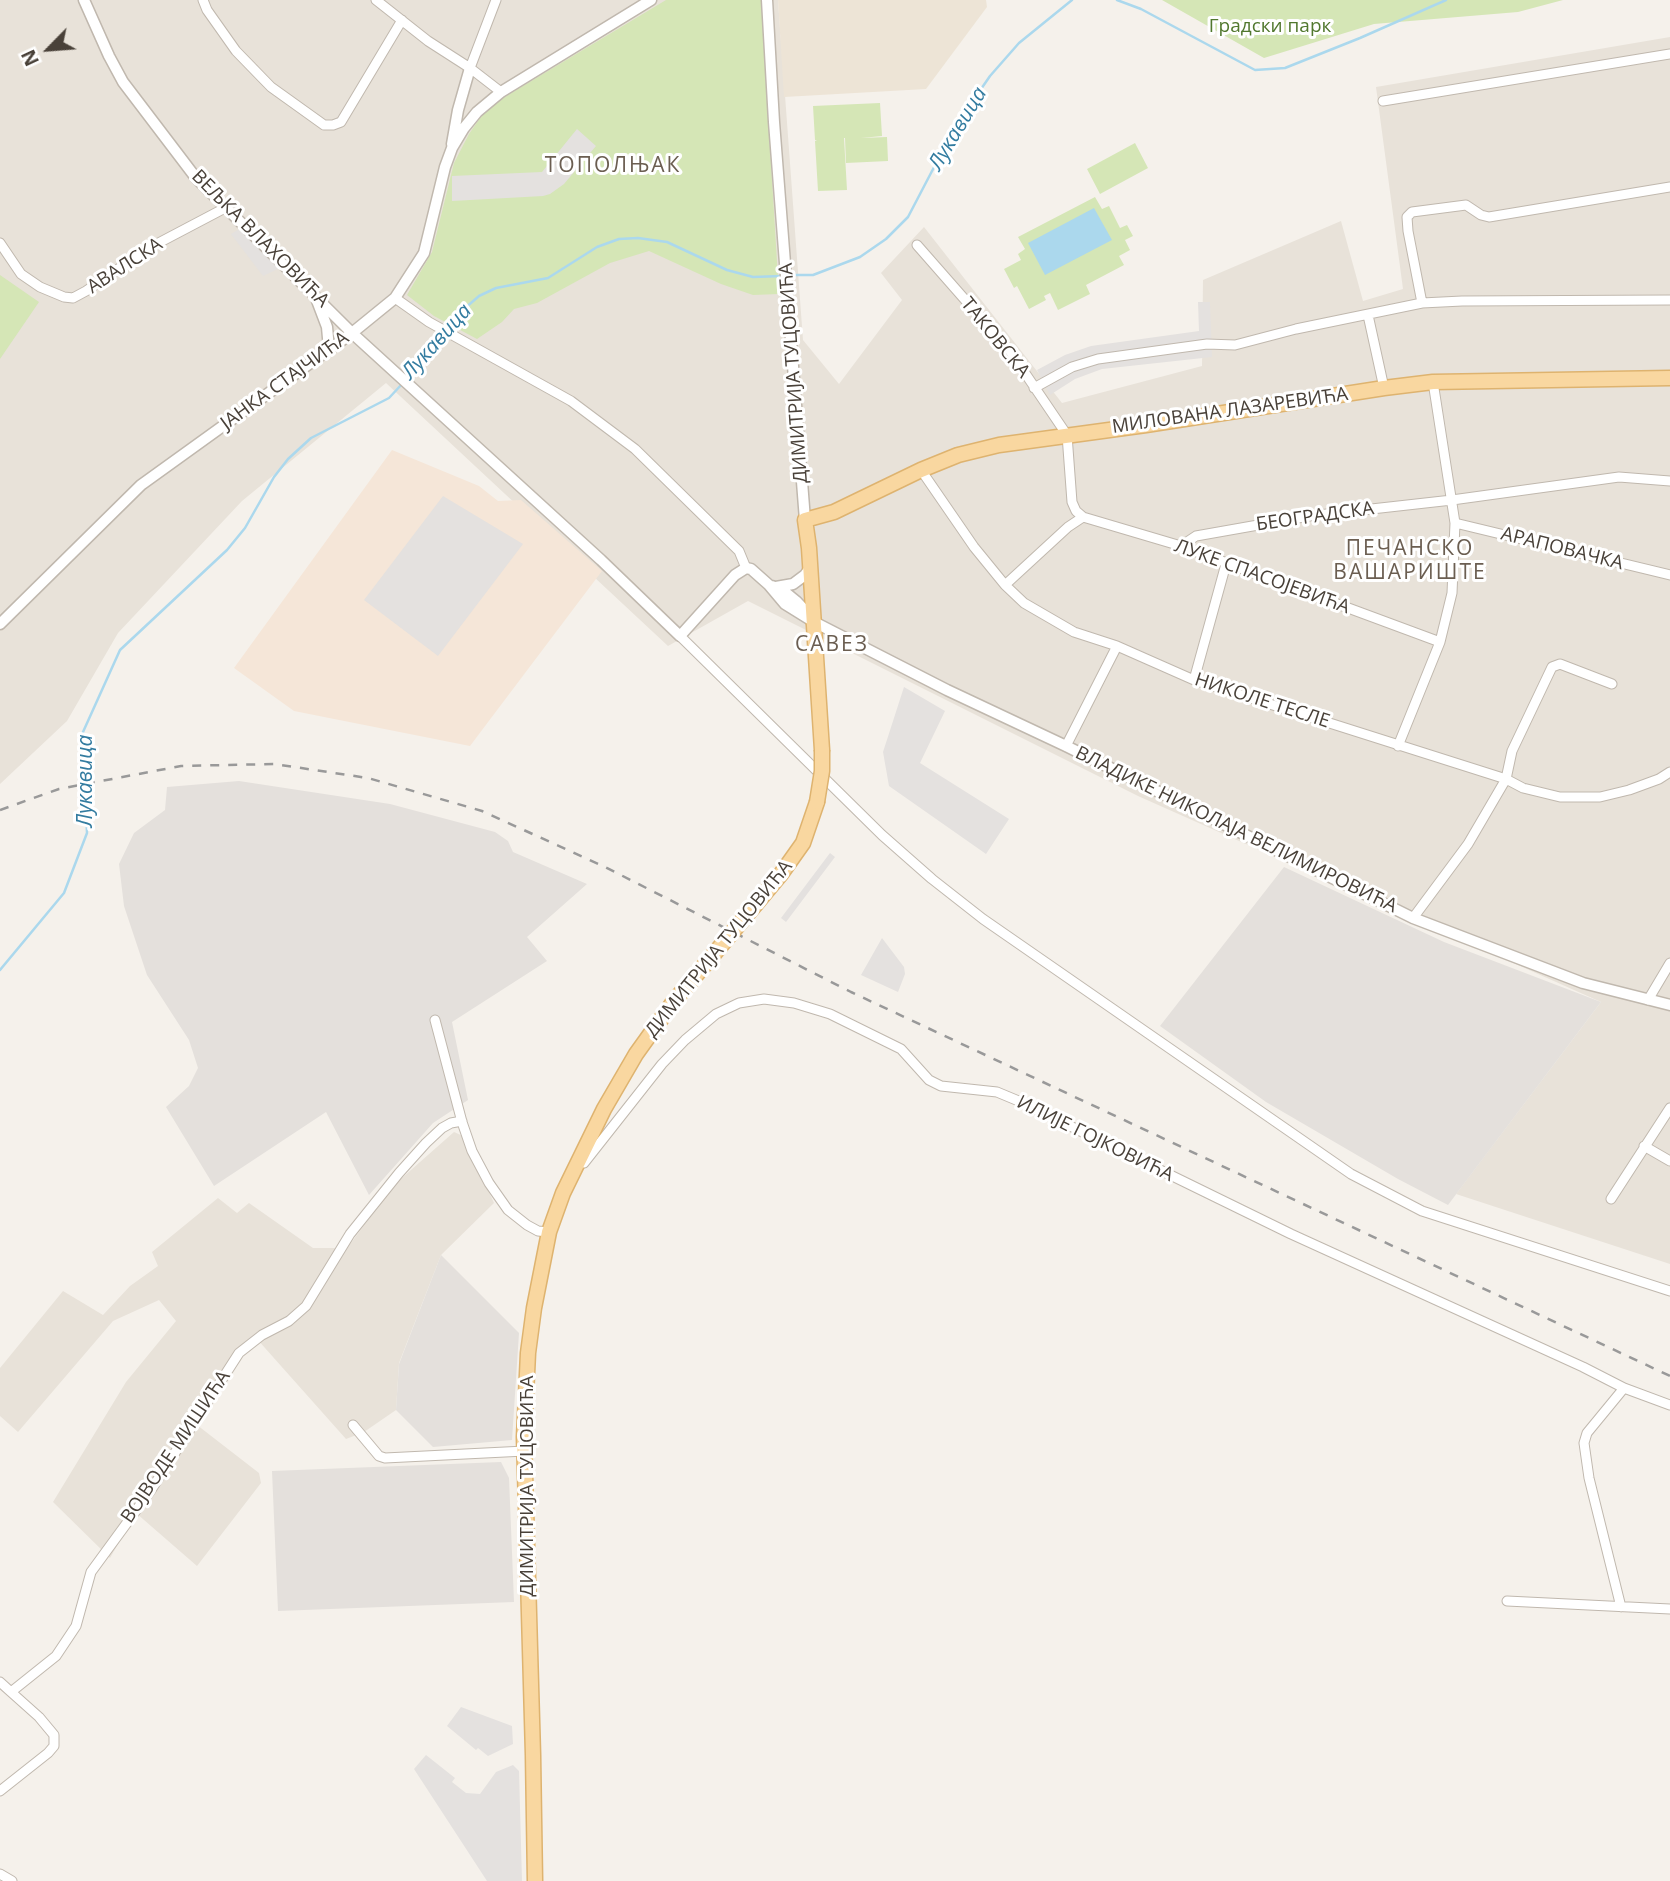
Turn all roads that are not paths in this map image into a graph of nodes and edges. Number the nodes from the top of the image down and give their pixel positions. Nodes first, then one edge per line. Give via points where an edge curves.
1 (84, 0) edge
2 (203, 0) edge
3 (376, 0) edge
4 (496, 0) edge
5 (651, 0) edge
6 (767, 0) edge
7 (402, 20) junction
8 (1670, 54) edge
9 (470, 68) junction
10 (501, 92) junction
11 (1383, 101) dead end
12 (452, 148) junction
13 (1670, 187) edge
14 (225, 208) junction
15 (0, 243) edge
16 (917, 246) dead end
17 (316, 295) junction
18 (395, 298) junction
19 (1670, 300) edge
20 (1422, 303) junction
21 (1368, 315) junction
22 (352, 333) junction
23 (329, 349) junction
24 (1670, 378) edge
25 (1433, 383) junction
26 (1034, 388) junction
27 (1384, 388) junction
28 (1067, 435) junction
29 (921, 470) junction
30 (1670, 481) edge
31 (1452, 500) junction
32 (1083, 517) junction
33 (805, 520) junction
34 (1455, 523) junction
35 (1196, 536) junction
36 (1181, 546) junction
37 (1197, 553) junction
38 (1226, 564) junction
39 (747, 568) junction
40 (810, 568) junction
41 (1670, 575) edge
42 (1005, 585) junction
43 (773, 586) junction
44 (814, 622) junction
45 (0, 624) edge
46 (680, 636) junction
47 (1440, 642) junction
48 (1117, 646) junction
49 (1194, 680) junction
50 (1612, 684) dead end
51 (1066, 746) junction
52 (1398, 746) junction
53 (1670, 772) edge
54 (1506, 779) junction
55 (1413, 918) junction
56 (1670, 963) edge
57 (1648, 1000) junction
58 (1670, 1005) edge
59 (435, 1020) dead end
60 (1670, 1108) edge
61 (462, 1121) junction
62 (1644, 1146) junction
63 (1670, 1161) edge
64 (572, 1174) junction
65 (1611, 1199) dead end
66 (549, 1232) junction
67 (1670, 1292) edge
68 (1624, 1388) junction
69 (1670, 1405) edge
70 (353, 1425) dead end
71 (525, 1451) junction
72 (1507, 1601) dead end
73 (1621, 1607) junction
74 (1670, 1609) edge
75 (0, 1682) edge
76 (12, 1692) junction
77 (0, 1791) edge
78 (0, 1874) edge
79 (12, 1881) edge
80 (535, 1881) edge

1 - 14 street, ВЕЉКА ВЛАХОВИЋА via 123,82 196,178
2 - 7 street via 236,51 262,78 324,125 341,122
3 - 7 street
4 - 9 street
5 - 10 street, ЈАНКА СТАЈЧИЋА
6 - 33 street, ДИМИТРИЈА ТУЦОВИЋА
7 - 9 street
8 - 11 street
9 - 10 street
9 - 12 street
10 - 12 street, ЈАНКА СТАЈЧИЋА via 477,112
12 - 18 street, ЈАНКА СТАЈЧИЋА via 424,253
13 - 20 street via 1489,217 1466,205 1412,212 1407,217 1408,231
14 - 15 street, АВАЛСКА via 149,248 73,298 40,287 21,274
14 - 17 street, ВЕЉКА ВЛАХОВИЋА
16 - 26 street, ТАКОВСКА via 1010,351
17 - 22 street, ВЕЉКА ВЛАХОВИЋА
17 - 23 street
18 - 22 street, ЈАНКА СТАЈЧИЋА
18 - 39 street via 429,322 571,401 635,450 738,551
19 - 20 street
20 - 21 street
21 - 26 street via 1235,345 1207,344 1098,359
21 - 27 street
22 - 23 street, ЈАНКА СТАЈЧИЋА
22 - 46 street, ВЕЉКА ВЛАХОВИЋА
23 - 45 street, ЈАНКА СТАЈЧИЋА via 141,485
24 - 25 main road, МИЛОВАНА ЛАЗАРЕВИЋА
25 - 27 main road, МИЛОВАНА ЛАЗАРЕВИЋА
25 - 31 street
26 - 28 street, ТАКОВСКА
27 - 28 main road, МИЛОВАНА ЛАЗАРЕВИЋА
28 - 29 main road, МИЛОВАНА ЛАЗАРЕВИЋА via 978,449
28 - 32 street via 1072,502
29 - 33 main road, МИЛОВАНА ЛАЗАРЕВИЋА via 834,512
29 - 42 street, НИКОЛЕ ТЕСЛЕ
30 - 31 street, БЕОГРАДСКА via 1619,477
31 - 34 street
31 - 35 street, БЕОГРАДСКА via 1309,516
32 - 36 street, ЛУКЕ СПАСОЈЕВИЋА
32 - 42 street
33 - 40 main road, ДИМИТРИЈА ТУЦОВИЋА
34 - 41 street, АРАПОВАЧКА
34 - 47 street via 1452,593
35 - 36 street, БЕОГРАДСКА
35 - 37 street via 1193,547
36 - 37 street, ЛУКЕ СПАСОЈЕВИЋА
37 - 38 street, ЛУКЕ СПАСОЈЕВИЋА
38 - 47 street, ЛУКЕ СПАСОЈЕВИЋА
38 - 49 street
39 - 43 street, ВЛАДИКЕ НИКОЛАЈА ВЕЛИМИРОВИЋА
39 - 46 street via 735,575
40 - 43 street via 787,586
40 - 44 main road, ДИМИТРИЈА ТУЦОВИЋА
42 - 48 street, НИКОЛЕ ТЕСЛЕ via 1024,603 1074,632
43 - 44 street, ВЛАДИКЕ НИКОЛАЈА ВЕЛИМИРОВИЋА via 796,601
44 - 51 street, ВЛАДИКЕ НИКОЛАЈА ВЕЛИМИРОВИЋА
44 - 64 main road, ДИМИТРИЈА ТУЦОВИЋА, bridge via 822,771 803,843 674,1000 636,1054
46 - 67 street via 932,879 1351,1174 1422,1211
47 - 52 street
48 - 49 street, НИКОЛЕ ТЕСЛЕ
48 - 51 street
49 - 52 street, НИКОЛЕ ТЕСЛЕ
50 - 54 street via 1560,664 1552,667 1511,751
51 - 55 street, ВЛАДИКЕ НИКОЛАЈА ВЕЛИМИРОВИЋА
52 - 54 street, НИКОЛЕ ТЕСЛЕ
53 - 54 street, НИКОЛЕ ТЕСЛЕ via 1600,797 1560,797
54 - 55 street via 1468,844
55 - 57 street, ВЛАДИКЕ НИКОЛАЈА ВЕЛИМИРОВИЋА via 1583,983
56 - 57 street
57 - 58 street, ВЛАДИКЕ НИКОЛАЈА ВЕЛИМИРОВИЋА
59 - 61 street
60 - 62 street
61 - 66 street via 472,1152 508,1210 538,1231
61 - 76 street, ВОЈВОДЕ МИШИЋА via 442,1128 399,1173 350,1234 306,1306 239,1353 151,1490 91,1572 76,1626 56,1656
62 - 63 street
62 - 65 street
64 - 66 main road, ДИМИТРИЈА ТУЦОВИЋА
64 - 68 street, ИЛИЈЕ ГОЈКОВИЋА via 662,1063 716,1014 739,1003 765,999 794,1003 830,1014 901,1049 929,1080 941,1086 998,1092 1021,1102 1291,1234
66 - 71 main road, ДИМИТРИЈА ТУЦОВИЋА via 528,1353
68 - 69 street, ИЛИЈЕ ГОЈКОВИЋА
68 - 73 street via 1584,1443
70 - 71 street via 385,1458
71 - 80 main road, ДИМИТРИЈА ТУЦОВИЋА
72 - 73 street
73 - 74 street
75 - 76 street
76 - 77 street via 54,1735 54,1746
78 - 79 street

